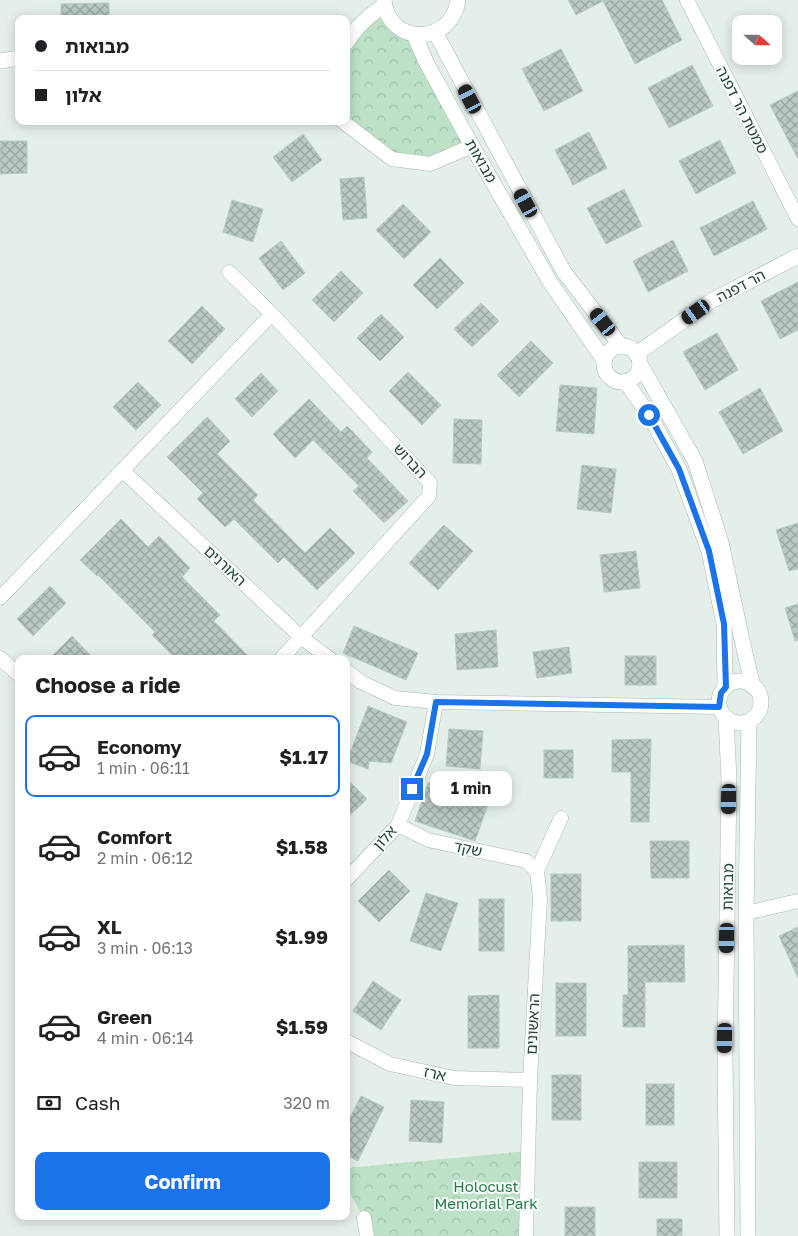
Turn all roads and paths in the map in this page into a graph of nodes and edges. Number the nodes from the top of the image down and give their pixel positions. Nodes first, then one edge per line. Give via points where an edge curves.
1 (458, 0) edge
2 (687, 0) edge
3 (384, 3) edge
4 (435, 32) junction
5 (414, 34) junction
6 (350, 37) edge
7 (15, 59) edge
8 (0, 61) edge
9 (347, 125) edge
10 (472, 146) junction
11 (798, 219) edge
12 (798, 256) edge
13 (229, 272) dead end
14 (272, 314) junction
15 (621, 346) junction
16 (638, 359) junction
17 (604, 360) junction
18 (626, 382) junction
19 (122, 470) junction
20 (0, 598) edge
21 (301, 637) junction
22 (285, 655) edge
23 (325, 655) edge
24 (0, 658) edge
25 (15, 671) edge
26 (350, 674) edge
27 (726, 687) junction
28 (753, 687) junction
29 (436, 702) junction
30 (723, 713) junction
31 (749, 721) junction
32 (561, 818) dead end
33 (398, 825) junction
34 (537, 871) junction
35 (350, 876) edge
36 (798, 901) edge
37 (746, 913) junction
38 (350, 1043) edge
39 (530, 1080) junction
40 (364, 1218) dead end
41 (367, 1236) edge
42 (526, 1236) edge
43 (727, 1236) edge
44 (748, 1236) edge

1 - 4 street via 452,18
2 - 11 street, סמטת הר דפנה
3 - 5 street via 392,22
3 - 6 street via 356,27
4 - 5 street
4 - 15 street, מבואות via 564,272
5 - 10 street, מבואות
7 - 8 street
9 - 10 street via 392,159 430,164
10 - 17 street, מבואות via 550,282
12 - 16 street, הר דפנה via 711,301
13 - 14 street, הברוש
14 - 19 street
14 - 21 street, הברוש via 430,483 429,496
15 - 16 street via 627,347
15 - 17 street via 610,350
16 - 18 street via 636,375
16 - 28 street via 695,461 721,542
17 - 18 street via 609,377
18 - 27 street via 679,469 709,551 724,624
19 - 20 street
19 - 21 street, האורנים
21 - 22 street, הברוש
21 - 23 street, האורנים
24 - 25 street
26 - 29 street via 395,698
27 - 28 street via 742,682
27 - 30 street via 721,693
28 - 31 street via 758,692 760,705 759,711
29 - 30 street
29 - 33 street, אלון via 427,754
30 - 31 street via 737,723
30 - 43 street, מבואות via 729,779 725,1058
31 - 37 street, מבואות
32 - 34 street
33 - 34 street, שקד via 428,840 526,861
33 - 35 street, אלון
34 - 39 street, הראשונים via 540,898
36 - 37 street
37 - 44 street, מבואות
38 - 39 street, ארז via 390,1064 454,1078
39 - 42 street, הראשונים
40 - 41 street

